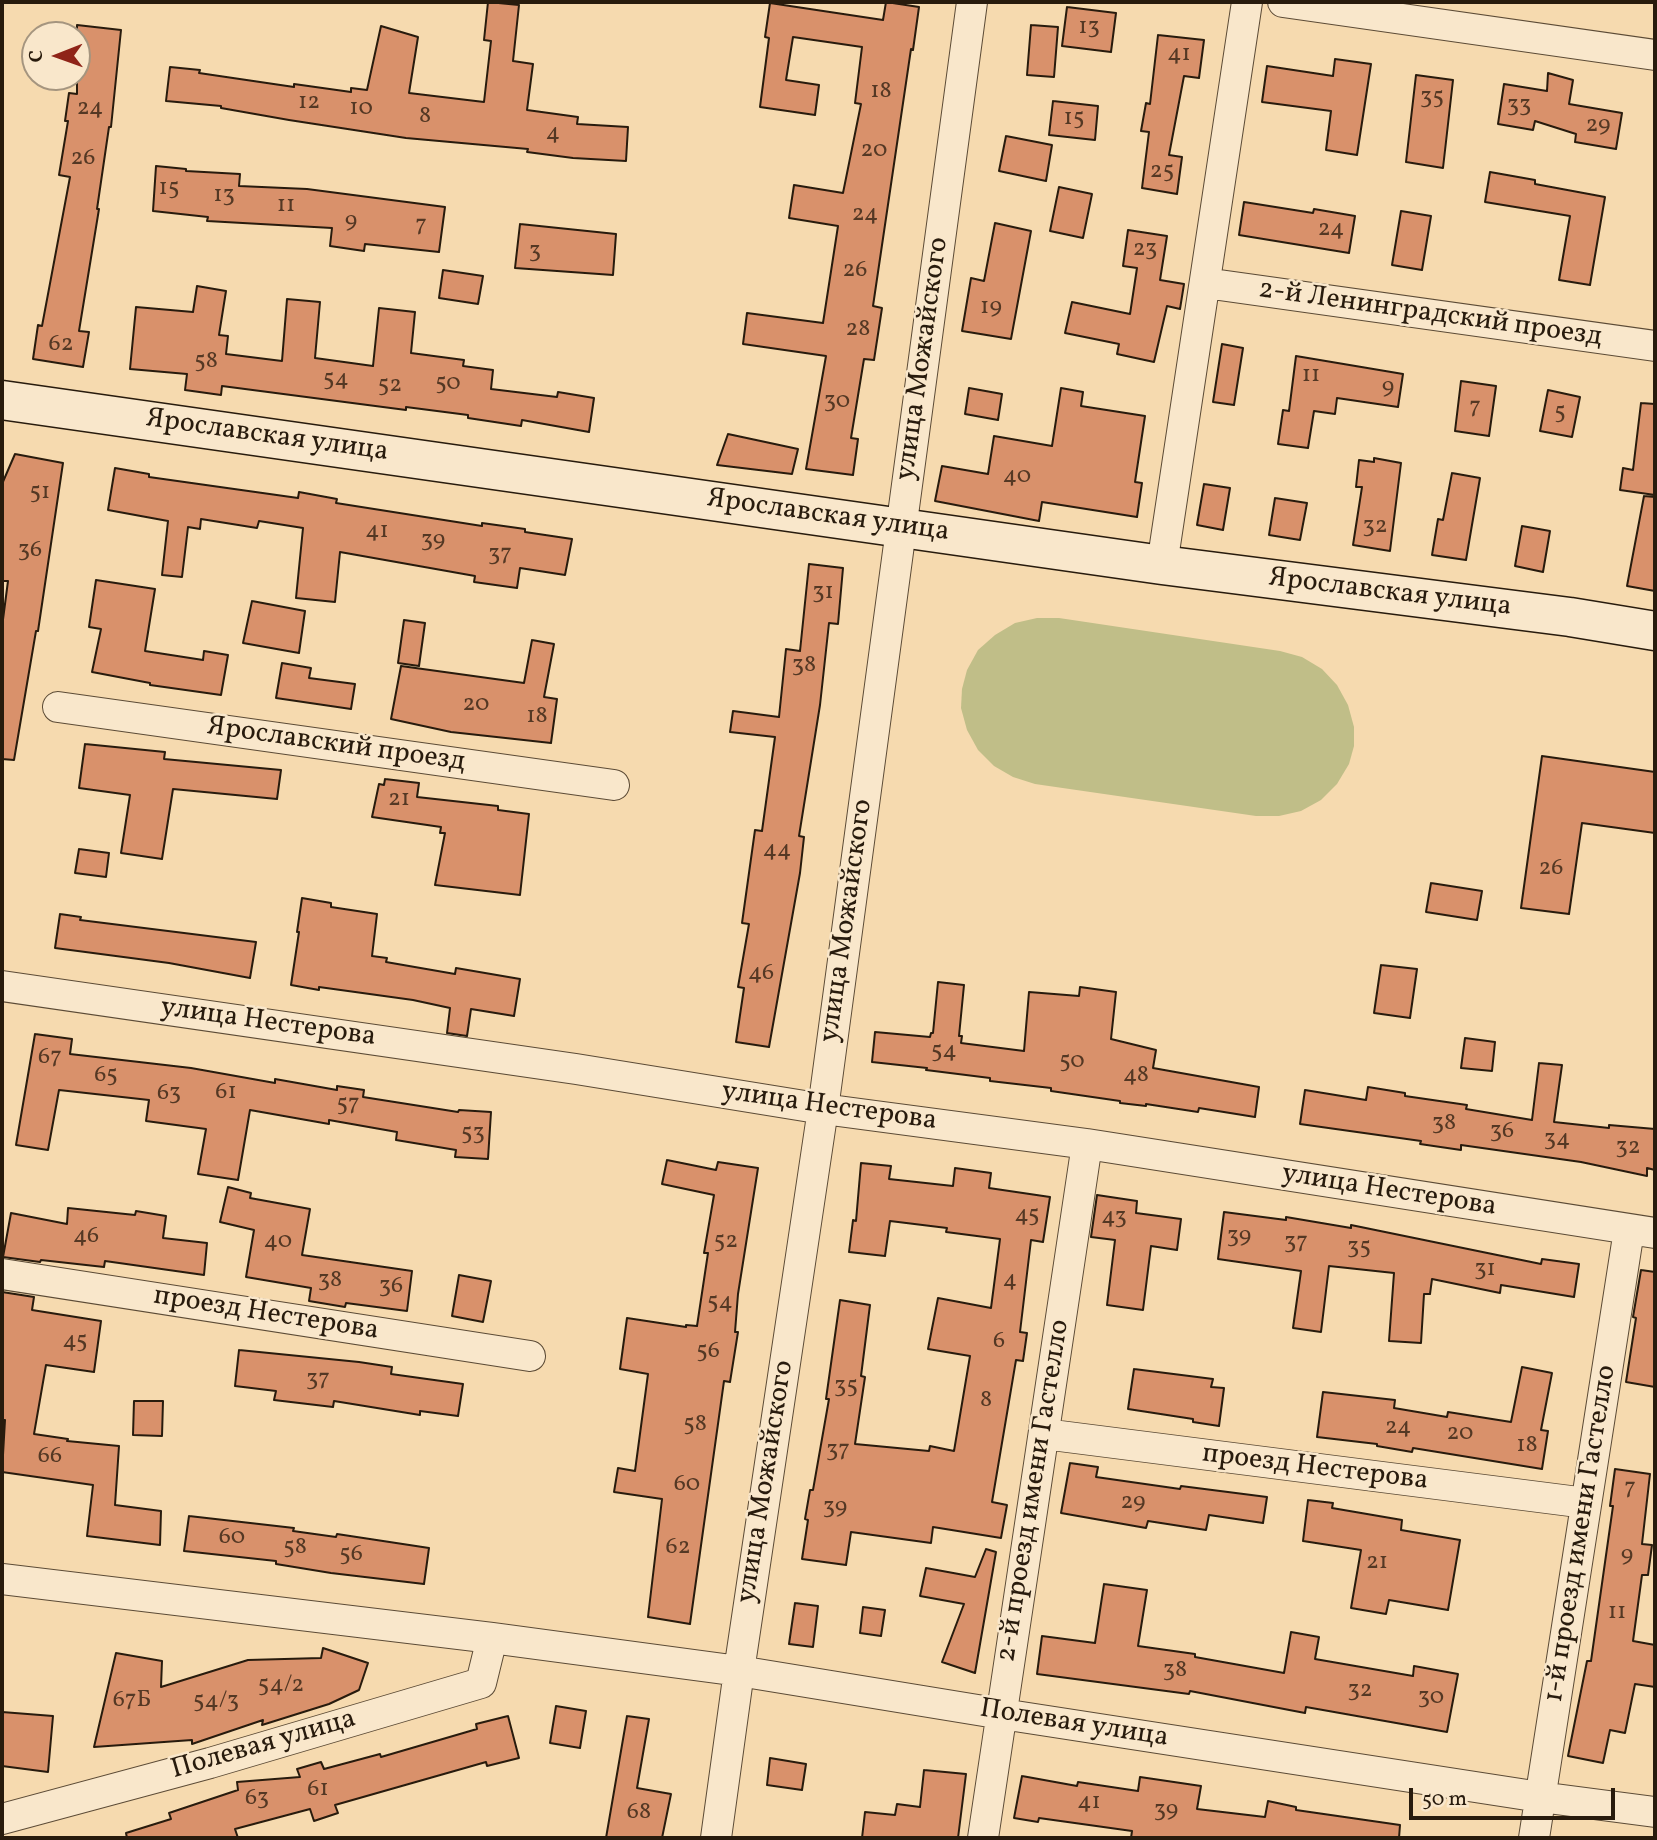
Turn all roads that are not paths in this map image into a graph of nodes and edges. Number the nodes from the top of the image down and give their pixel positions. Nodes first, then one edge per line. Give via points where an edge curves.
1 (972, 2) edge
2 (1247, 2) edge
3 (1283, 2) edge
4 (1655, 55) edge
5 (1205, 283) junction
6 (1655, 346) edge
7 (2, 400) edge
8 (901, 528) junction
9 (1162, 565) junction
10 (1655, 631) edge
11 (58, 707) dead end
12 (614, 785) dead end
13 (2, 986) edge
14 (822, 1109) junction
15 (1087, 1144) junction
16 (1642, 1231) edge
17 (2, 1274) edge
18 (530, 1356) dead end
19 (1044, 1434) junction
20 (1586, 1503) junction
21 (2, 1579) edge
22 (492, 1638) junction
23 (738, 1671) junction
24 (1002, 1714) junction
25 (1541, 1797) junction
26 (1655, 1812) edge
27 (2, 1819) edge
28 (716, 1838) edge
29 (984, 1838) edge
30 (1534, 1838) edge

1 - 8 street, улица Можайского
2 - 5 street
3 - 4 street
5 - 6 street, 2-й Ленинградский проезд
5 - 9 street
7 - 8 street, Ярославская улица
8 - 9 street, Ярославская улица
8 - 14 street, улица Можайского
9 - 10 street, Ярославская улица
11 - 12 street, Ярославский проезд
13 - 14 street, улица Нестерова
14 - 15 street, улица Нестерова
14 - 23 street, улица Можайского
15 - 16 street, улица Нестерова
15 - 19 street, 2-й проезд имени Гастелло
16 - 20 street, 1-й проезд имени Гастелло
17 - 18 street, проезд Нестерова
19 - 20 street, проезд Нестерова
19 - 24 street, 2-й проезд имени Гастелло
20 - 25 street, 1-й проезд имени Гастелло
21 - 22 street, Полевая улица
22 - 23 street, Полевая улица
22 - 27 street, Полевая улица via 481,1683
23 - 24 street, Полевая улица
23 - 28 street, улица Можайского
24 - 25 street, Полевая улица
24 - 29 street, 2-й проезд имени Гастелло
25 - 26 street, Полевая улица
25 - 30 street, 1-й проезд имени Гастелло

